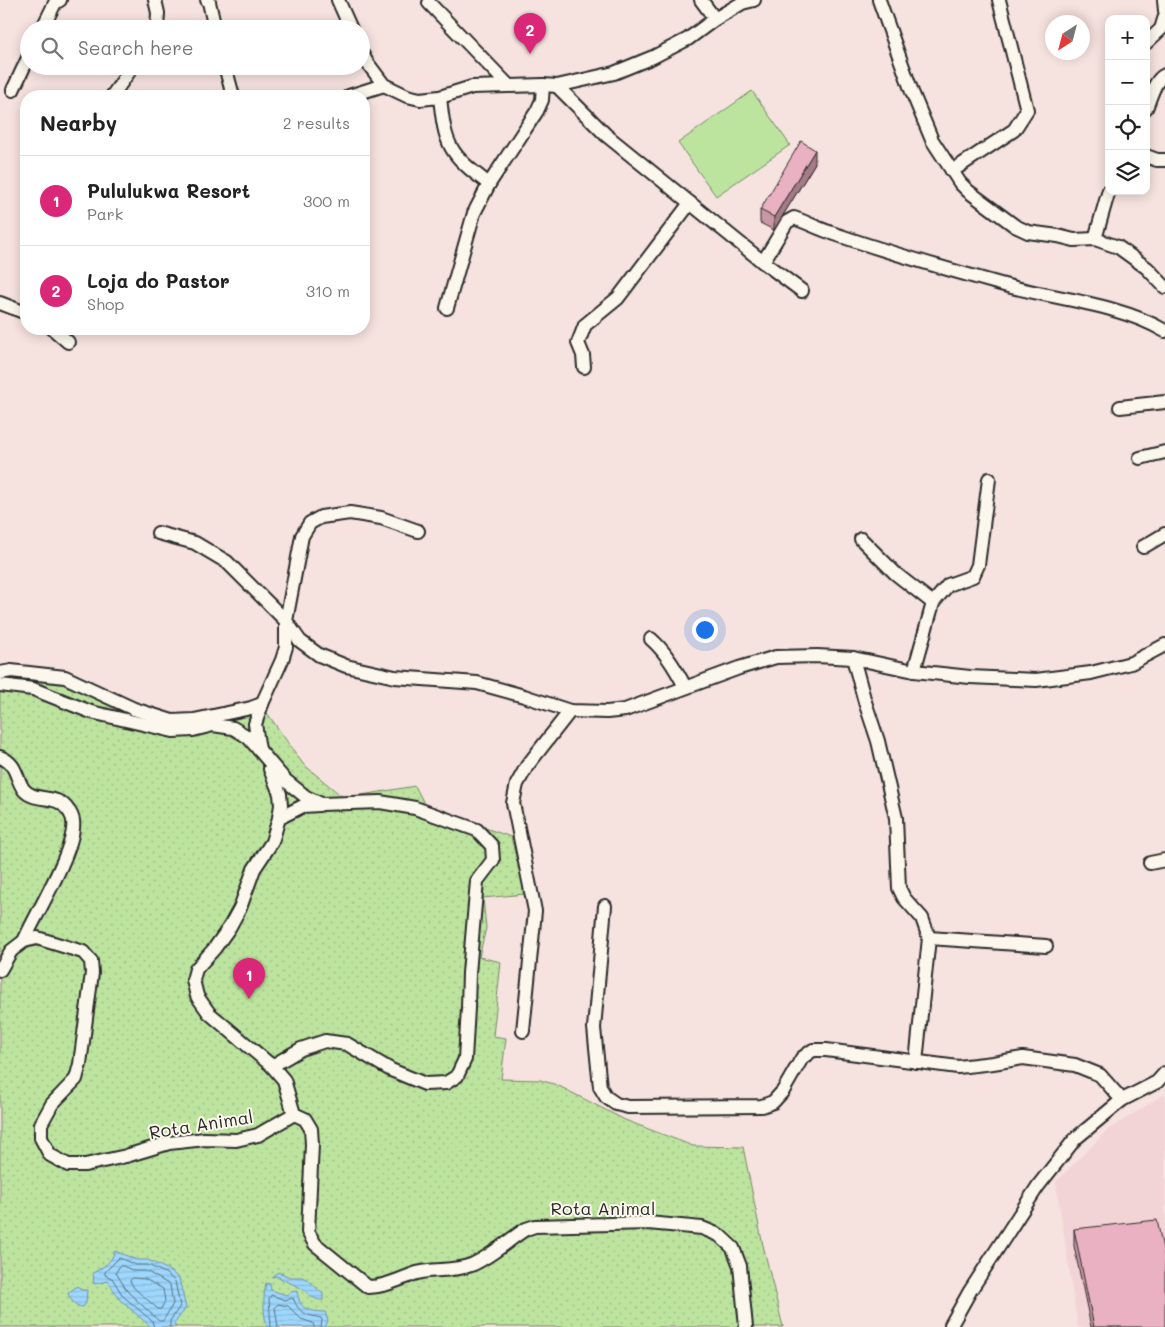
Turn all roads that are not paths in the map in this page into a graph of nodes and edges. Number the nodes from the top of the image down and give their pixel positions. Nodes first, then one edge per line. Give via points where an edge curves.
1 (60, 0) edge
2 (155, 0) edge
3 (207, 0) edge
4 (338, 0) edge
5 (701, 0) edge
6 (754, 0) edge
7 (879, 0) edge
8 (999, 0) edge
9 (1164, 0) edge
10 (429, 3) dead end
11 (1165, 11) edge
12 (1165, 16) edge
13 (46, 20) edge
14 (158, 20) edge
15 (213, 20) edge
16 (347, 20) edge
17 (714, 20) junction
18 (1150, 39) edge
19 (370, 66) edge
20 (20, 74) edge
21 (127, 75) edge
22 (227, 75) edge
23 (1165, 76) edge
24 (384, 85) junction
25 (508, 85) junction
26 (542, 85) junction
27 (557, 86) junction
28 (12, 90) dead end
29 (116, 90) edge
30 (231, 90) edge
31 (368, 90) edge
32 (440, 97) junction
33 (1147, 105) edge
34 (1150, 157) edge
35 (1165, 160) edge
36 (952, 171) junction
37 (489, 184) junction
38 (1108, 195) edge
39 (690, 202) junction
40 (1095, 239) junction
41 (763, 262) junction
42 (1165, 287) edge
43 (802, 291) dead end
44 (0, 303) edge
45 (447, 308) dead end
46 (20, 311) edge
47 (1165, 331) edge
48 (60, 335) edge
49 (68, 342) dead end
50 (584, 367) dead end
51 (1165, 402) edge
52 (1120, 407) dead end
53 (1165, 452) edge
54 (1140, 458) dead end
55 (989, 479) dead end
56 (418, 531) dead end
57 (158, 533) dead end
58 (1165, 534) edge
59 (861, 539) dead end
60 (1143, 547) dead end
61 (933, 603) junction
62 (286, 621) junction
63 (650, 639) dead end
64 (1165, 645) edge
65 (853, 658) junction
66 (914, 671) junction
67 (0, 674) edge
68 (0, 686) edge
69 (685, 687) junction
70 (262, 704) junction
71 (570, 711) junction
72 (259, 752) junction
73 (0, 757) edge
74 (322, 804) junction
75 (279, 818) junction
76 (1165, 860) edge
77 (1150, 863) dead end
78 (605, 906) dead end
79 (930, 938) junction
80 (24, 941) junction
81 (1046, 946) dead end
82 (0, 970) edge
83 (523, 1031) dead end
84 (916, 1062) junction
85 (272, 1066) junction
86 (1165, 1074) edge
87 (1122, 1100) junction
88 (294, 1114) junction
89 (951, 1325) dead end
90 (746, 1327) edge

1 - 13 street
2 - 14 street
3 - 15 street
4 - 16 street
5 - 17 street
6 - 17 street via 742,3
7 - 36 street via 932,140
8 - 36 street via 1028,110 1014,130
9 - 11 street
10 - 25 street
12 - 18 street via 1161,29
17 - 27 street via 688,40 653,57 614,72
19 - 24 street
20 - 28 street
21 - 29 street
22 - 30 street
23 - 33 street via 1159,78
24 - 31 street
24 - 32 street via 420,99
25 - 26 street
25 - 32 street via 472,87
26 - 27 street
26 - 37 street via 542,100 537,111
27 - 39 street via 606,135
32 - 37 street via 447,142 456,157
34 - 35 street
36 - 40 street via 968,191 1015,226 1028,232 1074,240
37 - 45 street via 474,213
38 - 40 street
39 - 41 street
39 - 50 street via 618,298 585,325 578,343
40 - 42 street via 1118,247 1147,268
41 - 43 street
41 - 47 street via 787,222 794,218 828,232 951,270 1151,322
44 - 46 street
48 - 49 street
51 - 52 street
53 - 54 street
55 - 61 street via 978,564 973,576 948,585
56 - 62 street via 381,518 350,513 321,517 310,523 302,536
57 - 62 street via 195,543 227,562
58 - 60 street
59 - 61 street via 896,574
61 - 66 street
62 - 70 street via 286,647
62 - 71 street via 300,641 319,655 346,666 395,677 477,683
63 - 69 street via 660,647
64 - 66 street via 1131,663 1091,673 1036,680
65 - 66 street
65 - 69 street via 776,657
65 - 79 street via 878,741 896,818 899,888 922,918
67 - 70 street via 11,671 65,677 134,709 172,721 194,720
68 - 72 street via 33,689 90,712 173,731 213,726 233,728 248,737
69 - 71 street via 625,710
70 - 72 street via 255,724
71 - 83 street via 527,766 517,784 513,802 535,911
72 - 74 street via 284,780 306,797
72 - 75 street via 272,772 280,794
73 - 80 street via 15,769 25,790 34,796 59,801 73,820 72,836 62,865
74 - 75 street via 304,806
74 - 85 street via 380,802 415,808 477,830 492,846 493,860 477,881 465,1059 457,1076 446,1083 425,1084 391,1070 347,1044 325,1041 301,1049
75 - 85 street via 272,842 254,869 236,914 214,948 196,968 193,980 197,996 209,1013
76 - 77 street
78 - 84 street via 594,1028 600,1087 616,1104 628,1107 762,1106 773,1102 802,1058 813,1050
79 - 81 street
79 - 84 street
80 - 82 street via 11,951
80 - 88 street, Rota Animal via 37,938 83,952 92,967 76,1079 52,1104 41,1124 41,1138 50,1155 68,1164 85,1165 169,1143 236,1140 258,1135
84 - 87 street via 958,1067 1023,1058 1075,1065 1100,1075
85 - 88 street via 284,1080
86 - 87 street via 1157,1082
87 - 89 street via 1075,1139 1038,1186
88 - 90 street, Rota Animal via 306,1119 311,1129 308,1232 315,1244 368,1286 377,1287 419,1273 470,1265 535,1226 648,1223 702,1228 733,1248 740,1266

